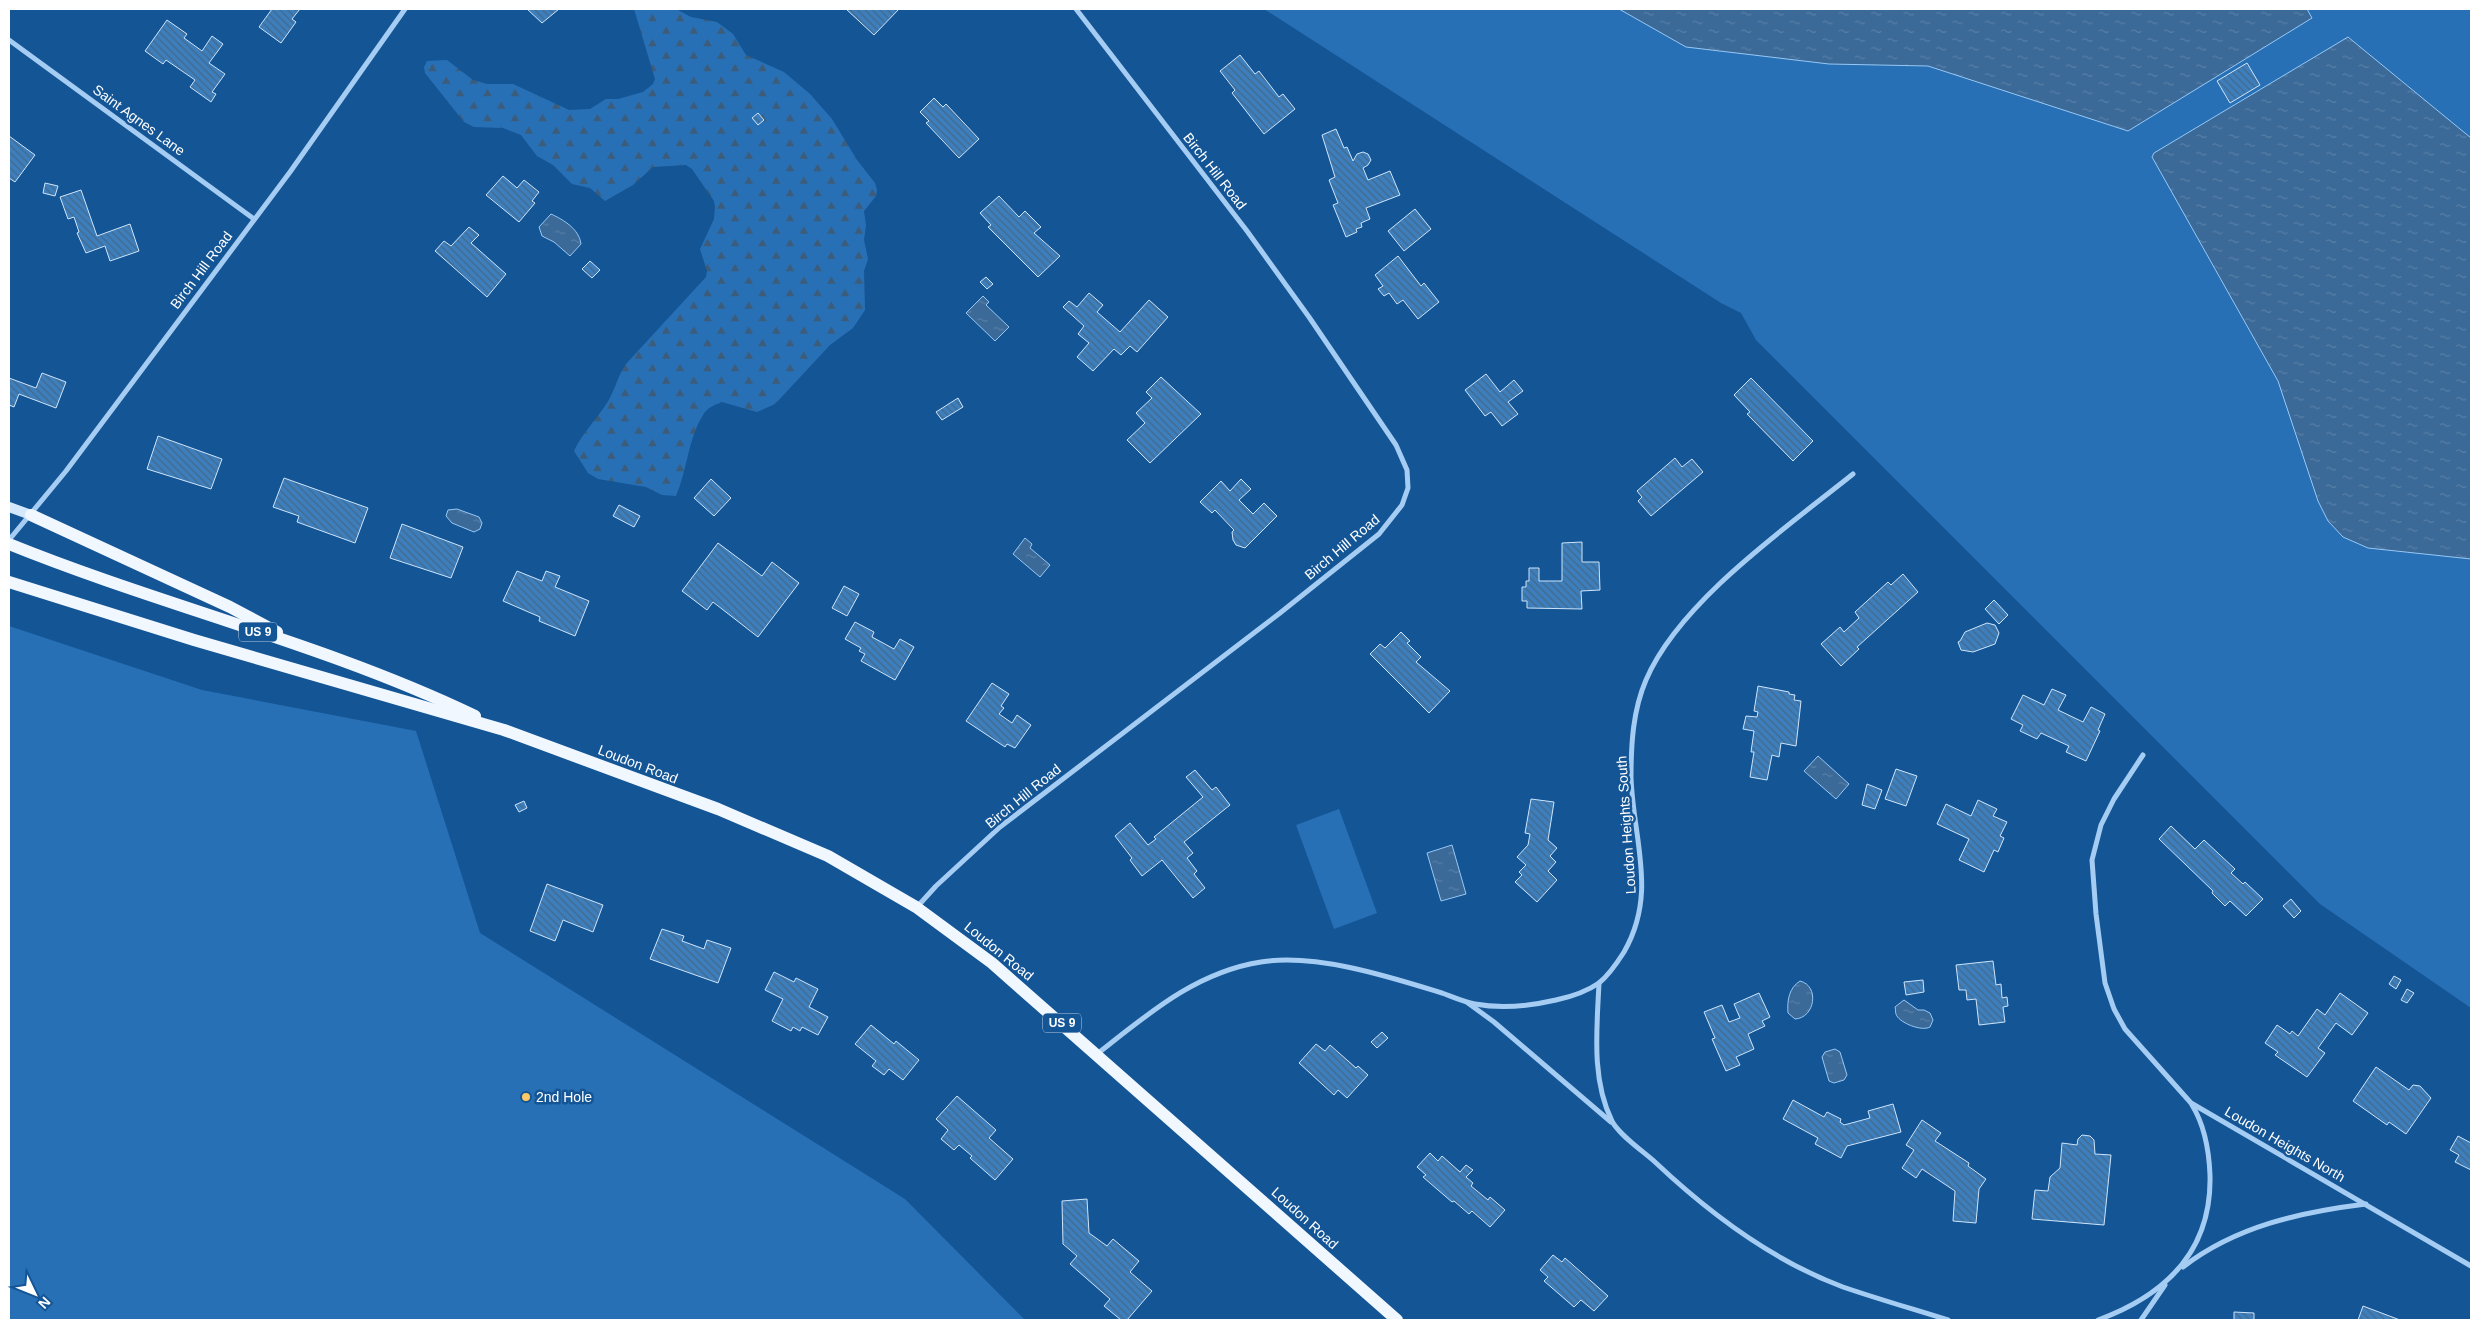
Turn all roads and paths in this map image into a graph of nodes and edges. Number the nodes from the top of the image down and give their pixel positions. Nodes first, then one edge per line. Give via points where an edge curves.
1 (405, 9) edge
2 (1076, 9) edge
3 (9, 40) edge
4 (254, 219) junction
5 (1853, 474) dead end
6 (9, 507) edge
7 (31, 515) junction
8 (9, 540) edge
9 (9, 544) edge
10 (9, 582) edge
11 (312, 651) junction
12 (504, 730) junction
13 (2143, 755) dead end
14 (916, 907) junction
15 (1599, 983) junction
16 (1463, 1000) junction
17 (1097, 1054) junction
18 (2191, 1103) junction
19 (1613, 1123) junction
20 (2367, 1204) junction
21 (2471, 1266) edge
22 (2169, 1279) junction
23 (1397, 1320) edge
24 (1948, 1320) edge
25 (2098, 1320) edge
26 (2141, 1320) edge

1 - 4 street, Birch Hill Road
2 - 14 street, Birch Hill Road via 1248,231 1309,317 1396,444 1407,470 1408,488 1402,505 1379,534 1000,827
3 - 4 street, Saint Agnes Lane
4 - 7 street, Birch Hill Road
5 - 15 street, Loudon Heights South via 1732,573 1680,626 1652,666 1640,695 1633,727 1632,778 1642,887 1640,916 1618,961
6 - 7 main road
7 - 8 street, Birch Hill Road
7 - 11 main road via 230,607
9 - 11 main road, US 9
10 - 12 main road, US 9
11 - 12 main road, US 9 via 433,696
12 - 14 main road, Loudon Road / US 9 via 792,839 872,880
13 - 18 street, Loudon Heights North via 2110,807 2094,848 2094,890 2102,969 2109,997 2125,1029
14 - 17 main road, Loudon Road / US 9 via 992,963
15 - 16 street, Loudon Heights South via 1568,998 1532,1005 1492,1006
15 - 19 street, Loudon Heights South via 1597,1043 1600,1080
16 - 17 street, Loudon Heights South via 1327,964 1296,960 1258,962 1206,978 1171,997
16 - 19 street, Loudon Heights South via 1494,1022
17 - 23 main road, Loudon Road / US 9
18 - 20 street, Loudon Heights North
18 - 22 street, Loudon Heights North via 2202,1125 2208,1148 2210,1190 2205,1222 2196,1244
19 - 24 street, Loudon Heights South via 1700,1201 1770,1250 1842,1287
20 - 21 street, Loudon Heights North
20 - 22 street, Loudon Heights North via 2324,1209 2254,1228 2208,1250
22 - 25 street via 2130,1308
22 - 26 street, Loudon Heights North

